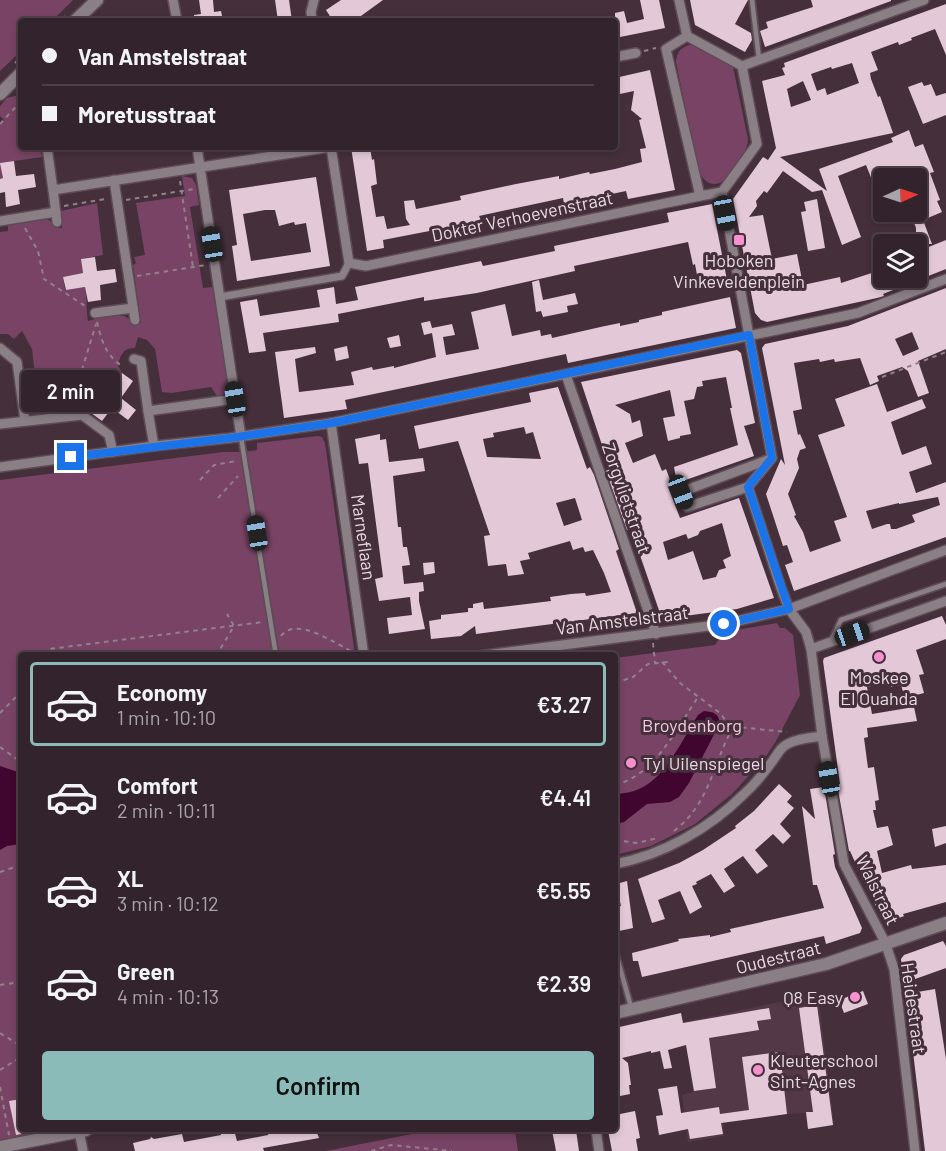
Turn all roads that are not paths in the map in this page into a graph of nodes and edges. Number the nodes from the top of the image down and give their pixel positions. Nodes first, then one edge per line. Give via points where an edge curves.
1 (97, 0) edge
2 (174, 0) edge
3 (314, 0) edge
4 (679, 0) edge
5 (752, 0) edge
6 (924, 0) edge
7 (78, 18) edge
8 (177, 18) edge
9 (312, 18) edge
10 (687, 36) junction
11 (636, 53) dead end
12 (618, 56) edge
13 (759, 59) junction
14 (742, 66) junction
15 (18, 80) edge
16 (0, 94) edge
17 (46, 150) edge
18 (198, 150) edge
19 (312, 150) edge
20 (331, 150) edge
21 (201, 167) junction
22 (114, 180) junction
23 (53, 190) junction
24 (722, 192) junction
25 (700, 196) junction
26 (0, 221) edge
27 (349, 263) junction
28 (946, 279) edge
29 (220, 297) junction
30 (133, 308) junction
31 (95, 313) road end
32 (135, 320) dead end
33 (749, 335) junction
34 (0, 348) edge
35 (134, 359) road end
36 (566, 375) junction
37 (235, 399) junction
38 (148, 411) junction
39 (26, 421) junction
40 (332, 423) junction
41 (0, 424) edge
42 (241, 437) junction
43 (154, 446) junction
44 (113, 452) junction
45 (772, 458) junction
46 (0, 467) edge
47 (748, 487) junction
48 (942, 552) edge
49 (946, 584) edge
50 (911, 597) junction
51 (946, 601) edge
52 (789, 609) junction
53 (916, 612) junction
54 (654, 634) junction
55 (831, 641) junction
56 (811, 649) junction
57 (276, 652) edge
58 (359, 652) edge
59 (510, 652) edge
60 (822, 736) junction
61 (618, 863) edge
62 (946, 923) edge
63 (885, 942) junction
64 (618, 961) edge
65 (632, 1010) junction
66 (618, 1012) edge
67 (72, 1132) edge
68 (82, 1132) edge
69 (596, 1132) edge
70 (5, 1146) edge
71 (83, 1151) edge
72 (599, 1151) edge
73 (915, 1151) edge

1 - 7 street
2 - 8 street
3 - 9 street
4 - 10 street
5 - 13 lane
6 - 13 street
10 - 14 street
10 - 25 street via 666,49
11 - 12 street
13 - 14 street
14 - 24 street via 757,144
15 - 16 street
17 - 23 street
18 - 21 street
19 - 21 street
20 - 27 street
21 - 22 street
21 - 29 street
22 - 23 street
22 - 30 street
23 - 26 street via 56,214
24 - 25 street, Dokter Verhoevenstraat
24 - 33 street
25 - 27 street, Dokter Verhoevenstraat via 366,266
27 - 29 street via 342,276
28 - 33 street via 858,314
29 - 37 street
30 - 31 street
30 - 32 street
33 - 36 street
33 - 45 street
34 - 39 street via 17,362
35 - 38 street via 141,361
36 - 40 street
36 - 54 street, Zorgvlietstraat via 655,626
37 - 38 street
37 - 42 street
38 - 43 street
39 - 41 street
39 - 44 street via 82,415 109,435
40 - 42 street
40 - 58 street, Marneflaan
42 - 43 street
42 - 57 lane
43 - 44 street
44 - 46 street
45 - 47 street
45 - 47 street via 681,492 687,507
47 - 52 street, Walstraat
48 - 52 street, Van Amstelstraat
49 - 50 lane
50 - 53 lane
50 - 55 lane via 841,620
51 - 53 street
52 - 54 street, Van Amstelstraat
52 - 56 street, Walstraat via 806,632
53 - 55 street
54 - 59 street, Van Amstelstraat
55 - 56 street
56 - 60 street, Walstraat
60 - 61 street via 783,747 744,794 711,822 659,851
60 - 63 street, Walstraat via 844,864
62 - 63 street, Oudestraat
63 - 65 street, Oudestraat via 826,964
63 - 73 street, Heidestraat via 894,969
64 - 65 lane
65 - 66 street, Oudestraat
67 - 70 street
68 - 71 street
69 - 72 street

